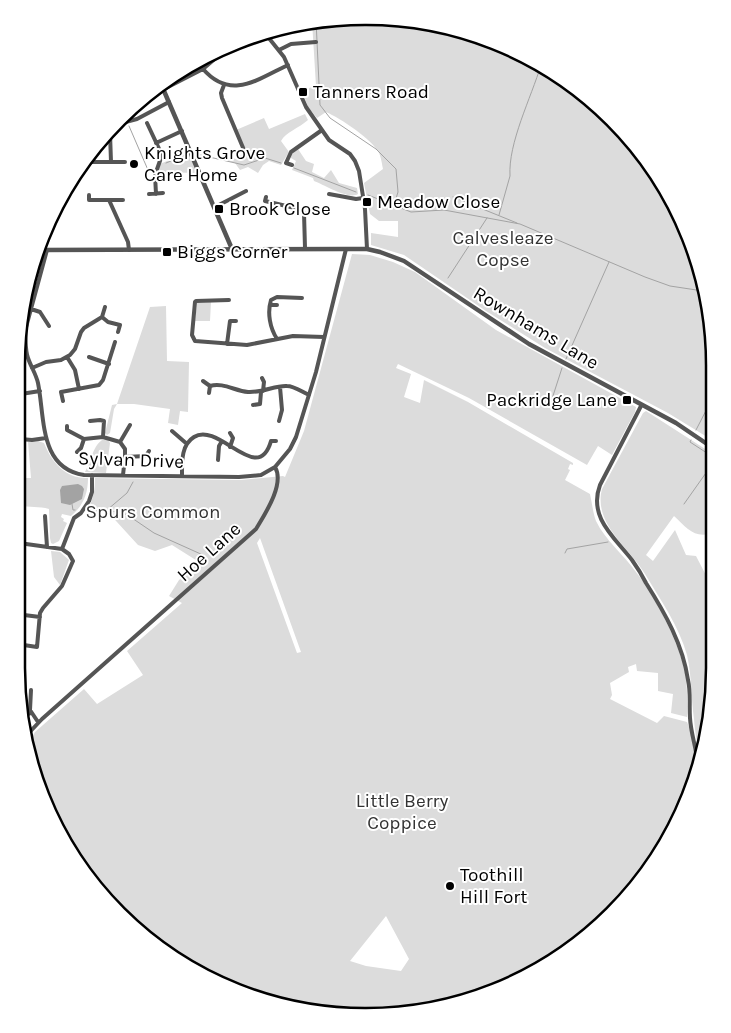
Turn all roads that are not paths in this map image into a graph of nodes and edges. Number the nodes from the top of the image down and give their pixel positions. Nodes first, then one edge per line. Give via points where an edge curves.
1 (270, 39) edge
2 (316, 42) dead end
3 (279, 50) junction
4 (211, 62) edge
5 (288, 65) junction
6 (203, 69) junction
7 (183, 78) edge
8 (224, 85) junction
9 (164, 90) edge
10 (169, 102) junction
11 (129, 121) edge
12 (148, 123) dead end
13 (322, 130) junction
14 (182, 131) junction
15 (110, 140) edge
16 (156, 143) junction
17 (244, 150) dead end
18 (92, 162) edge
19 (111, 162) junction
20 (125, 162) dead end
21 (292, 165) dead end
22 (246, 191) dead end
23 (163, 193) dead end
24 (148, 194) dead end
25 (156, 194) junction
26 (330, 194) dead end
27 (89, 195) dead end
28 (364, 198) junction
29 (109, 200) junction
30 (123, 200) dead end
31 (265, 201) dead end
32 (215, 207) junction
33 (305, 248) junction
34 (346, 248) junction
35 (232, 249) junction
36 (367, 249) junction
37 (47, 250) joint
38 (128, 250) junction
39 (302, 298) dead end
40 (229, 300) dead end
41 (270, 305) junction
42 (277, 305) dead end
43 (105, 306) dead end
44 (31, 309) junction
45 (29, 315) edge
46 (102, 317) junction
47 (122, 320) dead end
48 (236, 321) dead end
49 (49, 326) dead end
50 (120, 326) junction
51 (118, 332) dead end
52 (324, 336) junction
53 (277, 339) junction
54 (115, 342) dead end
55 (227, 344) junction
56 (26, 350) edge
57 (67, 357) junction
58 (89, 357) dead end
59 (108, 364) junction
60 (32, 368) junction
61 (262, 378) dead end
62 (203, 381) dead end
63 (210, 386) junction
64 (280, 387) junction
65 (79, 389) junction
66 (40, 391) junction
67 (262, 392) junction
68 (25, 393) edge
69 (209, 393) dead end
70 (309, 395) junction
71 (62, 401) dead end
72 (252, 405) dead end
73 (280, 405) junction
74 (642, 406) junction
75 (275, 407) dead end
76 (90, 420) dead end
77 (279, 421) dead end
78 (130, 425) dead end
79 (67, 426) dead end
80 (172, 431) dead end
81 (238, 434) dead end
82 (103, 437) junction
83 (46, 438) junction
84 (25, 439) edge
85 (84, 439) junction
86 (271, 440) dead end
87 (222, 441) junction
88 (120, 442) junction
89 (187, 444) junction
90 (706, 444) edge
91 (230, 446) junction
92 (77, 452) dead end
93 (125, 457) junction
94 (218, 460) dead end
95 (149, 462) dead end
96 (275, 467) junction
97 (92, 475) junction
98 (124, 475) junction
99 (182, 476) junction
100 (45, 516) dead end
101 (25, 545) edge
102 (47, 547) junction
103 (62, 549) junction
104 (25, 615) edge
105 (40, 617) junction
106 (25, 645) edge
107 (31, 690) dead end
108 (31, 713) joint
109 (38, 722) junction
110 (31, 730) edge
111 (696, 748) edge

1 - 3 street
2 - 3 street via 291,44
3 - 5 street
4 - 6 street
5 - 8 street via 244,85
5 - 13 street via 306,107
6 - 7 street
6 - 8 street
8 - 17 street via 222,98
9 - 10 street
10 - 11 street
10 - 14 street
12 - 16 street
13 - 21 street via 291,152 286,163
13 - 28 street via 355,161
14 - 16 street
14 - 32 street
15 - 19 street
16 - 25 street via 162,155 155,175
18 - 19 street
19 - 20 street
22 - 32 street
23 - 25 street
24 - 25 street
26 - 28 street
27 - 29 street via 89,200
28 - 36 street
29 - 30 street
29 - 38 street via 128,242
31 - 33 street via 302,211 305,217
32 - 35 street
33 - 34 street, Rownhams Lane
33 - 35 street, Rownhams Lane
34 - 36 street, Rownhams Lane
34 - 52 street
35 - 38 street, Rownhams Lane
36 - 74 street, Rownhams Lane via 414,266 528,344
37 - 38 street, Rownhams Lane
37 - 44 street, Sylvan Drive
39 - 41 street via 277,297
40 - 55 street via 194,303 192,338
41 - 42 street
41 - 53 street via 271,323
43 - 46 street
44 - 45 street, Sylvan Drive
44 - 49 street via 40,312
46 - 50 street
46 - 57 street via 84,328 75,349
47 - 50 street
48 - 55 street via 230,321
50 - 51 street
52 - 53 street via 299,335
52 - 70 street
53 - 55 street via 247,345
54 - 59 street
56 - 60 street, Sylvan Drive
57 - 60 street
57 - 65 street via 75,370
58 - 59 street
59 - 65 street via 99,385
60 - 66 street, Sylvan Drive
61 - 67 street
62 - 63 street
63 - 67 street
63 - 69 street
64 - 67 street
64 - 70 street via 287,386
64 - 73 street
65 - 71 street via 59,393
66 - 68 street
66 - 83 street, Sylvan Drive
67 - 72 street via 260,404
70 - 96 street via 296,437
73 - 75 street
73 - 77 street
74 - 90 street, Rownhams Lane via 676,423
74 - 111 street via 600,485 596,504 607,531 634,562 656,598 683,654
76 - 82 street via 104,422
78 - 88 street
79 - 85 street via 67,430
80 - 89 street
81 - 91 street via 232,435
82 - 85 street
82 - 88 street
83 - 84 street
83 - 97 street, Sylvan Drive via 48,448 67,470
85 - 92 street
86 - 91 street via 266,452 257,457 245,456
87 - 89 street via 204,434
87 - 91 street
87 - 94 street
88 - 93 street via 125,449
89 - 99 street via 182,459
93 - 95 street via 147,454
93 - 98 street
96 - 99 street, Sylvan Drive via 261,475
96 - 109 street, Hoe Lane via 279,482 256,529
97 - 98 street, Sylvan Drive
97 - 103 street via 89,501 74,518
98 - 99 street, Sylvan Drive
100 - 102 street
101 - 102 street
102 - 103 street
103 - 105 street via 73,561 66,580 43,608
104 - 105 street
105 - 106 street via 37,646
107 - 108 street
108 - 109 street
109 - 110 street, Hoe Lane

